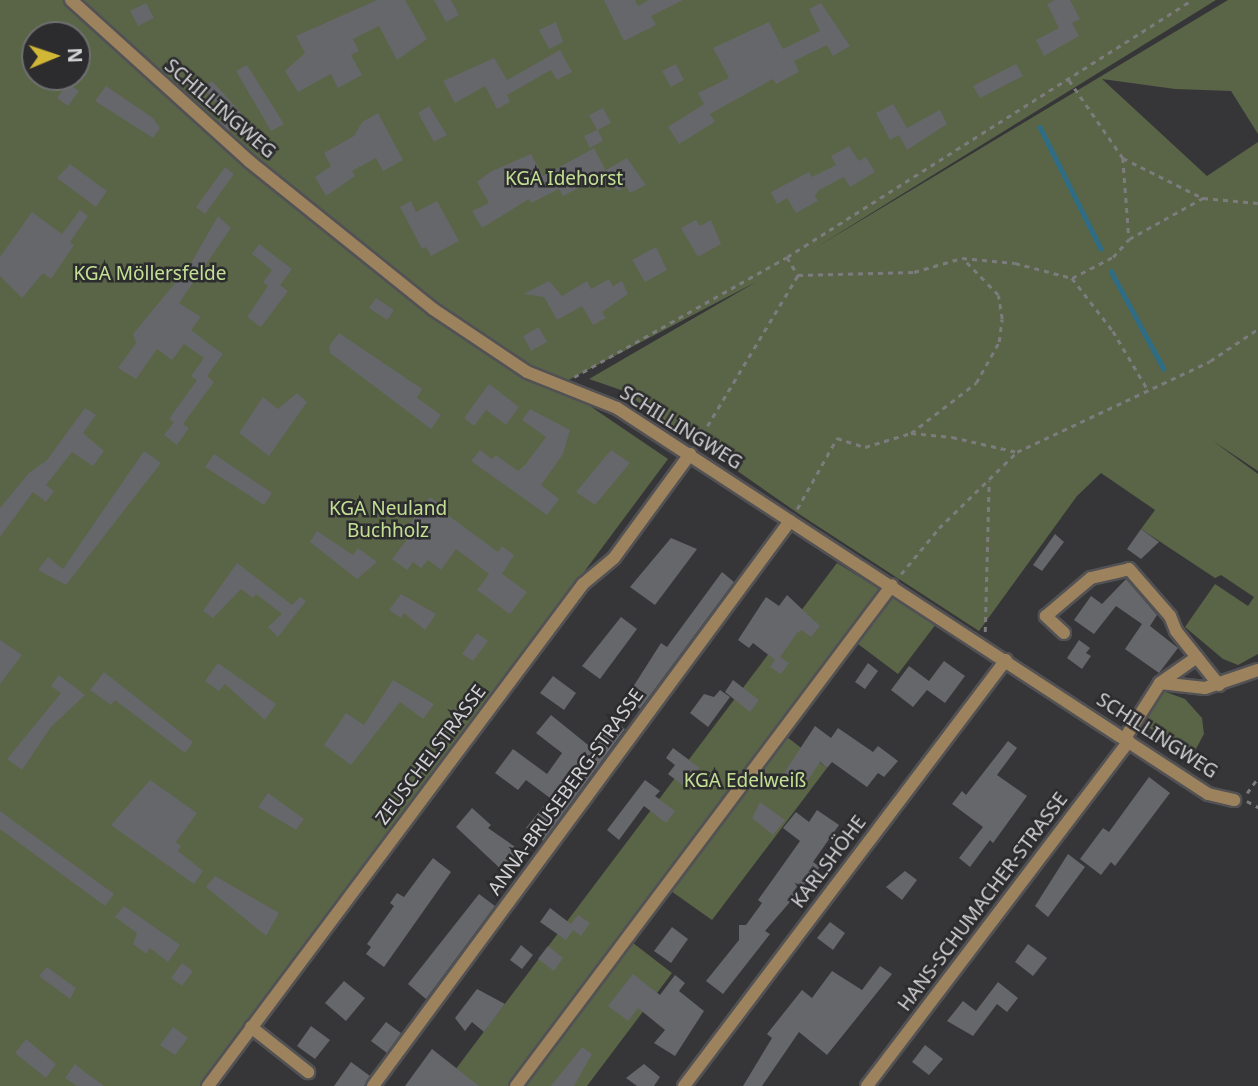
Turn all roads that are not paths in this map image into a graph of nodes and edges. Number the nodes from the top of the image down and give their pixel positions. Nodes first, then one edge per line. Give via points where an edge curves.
1 (71, 0) edge
2 (690, 454) junction
3 (790, 521) junction
4 (892, 585) junction
5 (1064, 633) dead end
6 (1197, 657) junction
7 (1006, 660) junction
8 (1258, 670) edge
9 (1160, 683) junction
10 (1219, 685) junction
11 (1127, 739) junction
12 (1239, 799) road end
13 (251, 1027) junction
14 (308, 1072) dead end
15 (208, 1086) edge
16 (373, 1086) edge
17 (516, 1086) edge
18 (684, 1086) edge
19 (867, 1086) edge

1 - 2 street, SCHILLINGWEG via 356,251 527,372 617,408
2 - 3 street, SCHILLINGWEG
2 - 13 street, ZEUSCHELSTRASSE via 614,558 583,584
3 - 4 street, SCHILLINGWEG
3 - 16 street, ANNA-BRUSEBERG-STRASSE
4 - 7 street, SCHILLINGWEG
4 - 17 street
5 - 6 street via 1046,616 1091,578 1129,569 1170,616
6 - 9 street
6 - 10 street
7 - 11 street, SCHILLINGWEG
7 - 18 street, KARLSHÖHE
8 - 10 street
9 - 10 street
9 - 11 street, HANS-SCHUMACHER-STRASSE
11 - 12 street, SCHILLINGWEG via 1208,794
11 - 19 street, HANS-SCHUMACHER-STRASSE
13 - 14 street
13 - 15 street, ZEUSCHELSTRASSE

